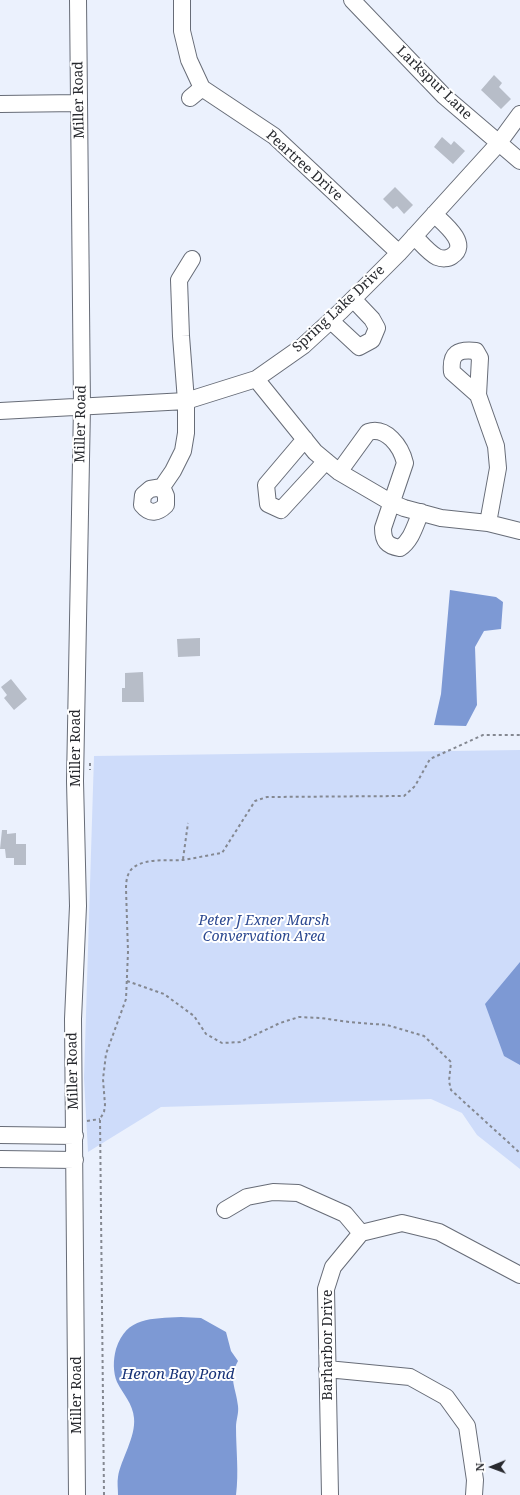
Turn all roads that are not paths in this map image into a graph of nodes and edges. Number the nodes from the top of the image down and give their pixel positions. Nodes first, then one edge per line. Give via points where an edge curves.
1 (78, 0) edge
2 (182, 0) edge
3 (352, 0) edge
4 (79, 103) junction
5 (0, 104) edge
6 (520, 114) edge
7 (498, 144) junction
8 (520, 161) edge
9 (434, 214) junction
10 (414, 236) junction
11 (399, 253) junction
12 (192, 259) dead end
13 (353, 299) junction
14 (331, 321) junction
15 (256, 379) junction
16 (478, 396) dead end
17 (186, 401) junction
18 (82, 406) junction
19 (0, 411) edge
20 (305, 440) junction
21 (326, 461) junction
22 (339, 472) junction
23 (162, 487) dead end
24 (392, 503) junction
25 (420, 512) junction
26 (488, 523) junction
27 (520, 531) edge
28 (0, 1136) edge
29 (74, 1136) junction
30 (0, 1159) edge
31 (75, 1160) junction
32 (225, 1210) dead end
33 (361, 1233) junction
34 (520, 1275) edge
35 (328, 1369) junction
36 (77, 1495) edge
37 (330, 1495) edge
38 (474, 1495) edge

1 - 4 street, Miller Road
2 - 11 street, Peartree Drive via 182,31 196,93 274,136
3 - 7 street, Larkspur Lane via 444,96
4 - 5 street
4 - 18 street, Miller Road
6 - 7 street, Spring Lake Drive
7 - 8 street, Larkspur Lane
7 - 9 street, Spring Lake Drive
9 - 10 street, Spring Lake Drive
9 - 10 street via 454,233 458,241 454,255 442,259 435,256
10 - 11 street, Spring Lake Drive
11 - 13 street, Spring Lake Drive
12 - 17 street via 179,280
13 - 14 street, Spring Lake Drive
13 - 14 street via 372,318 377,328 372,340 360,347
14 - 15 street, Spring Lake Drive via 304,346
15 - 17 street, Spring Lake Drive
15 - 20 street
16 - 26 street via 496,446 498,468
17 - 18 street, Spring Lake Drive
17 - 23 street via 183,451
18 - 19 street, Spring Lake Drive
18 - 29 street, Miller Road via 75,781 78,906 73,1019
20 - 21 street
20 - 21 street via 266,485 268,504 281,510
21 - 22 street
22 - 24 street
22 - 24 street via 368,432 375,430 387,433 405,463
24 - 25 street
24 - 25 street via 383,528 383,536 390,546 400,548 406,544
25 - 26 street via 441,518
26 - 27 street
28 - 29 street
29 - 31 street, Miller Road
30 - 31 street
31 - 36 street, Miller Road
32 - 33 street via 247,1197 273,1192 298,1193 345,1214
33 - 34 street via 402,1223 439,1232
33 - 35 street, Barharbor Drive via 333,1267 326,1289
35 - 37 street, Barharbor Drive
35 - 38 street via 410,1378 446,1397 467,1426 475,1480

